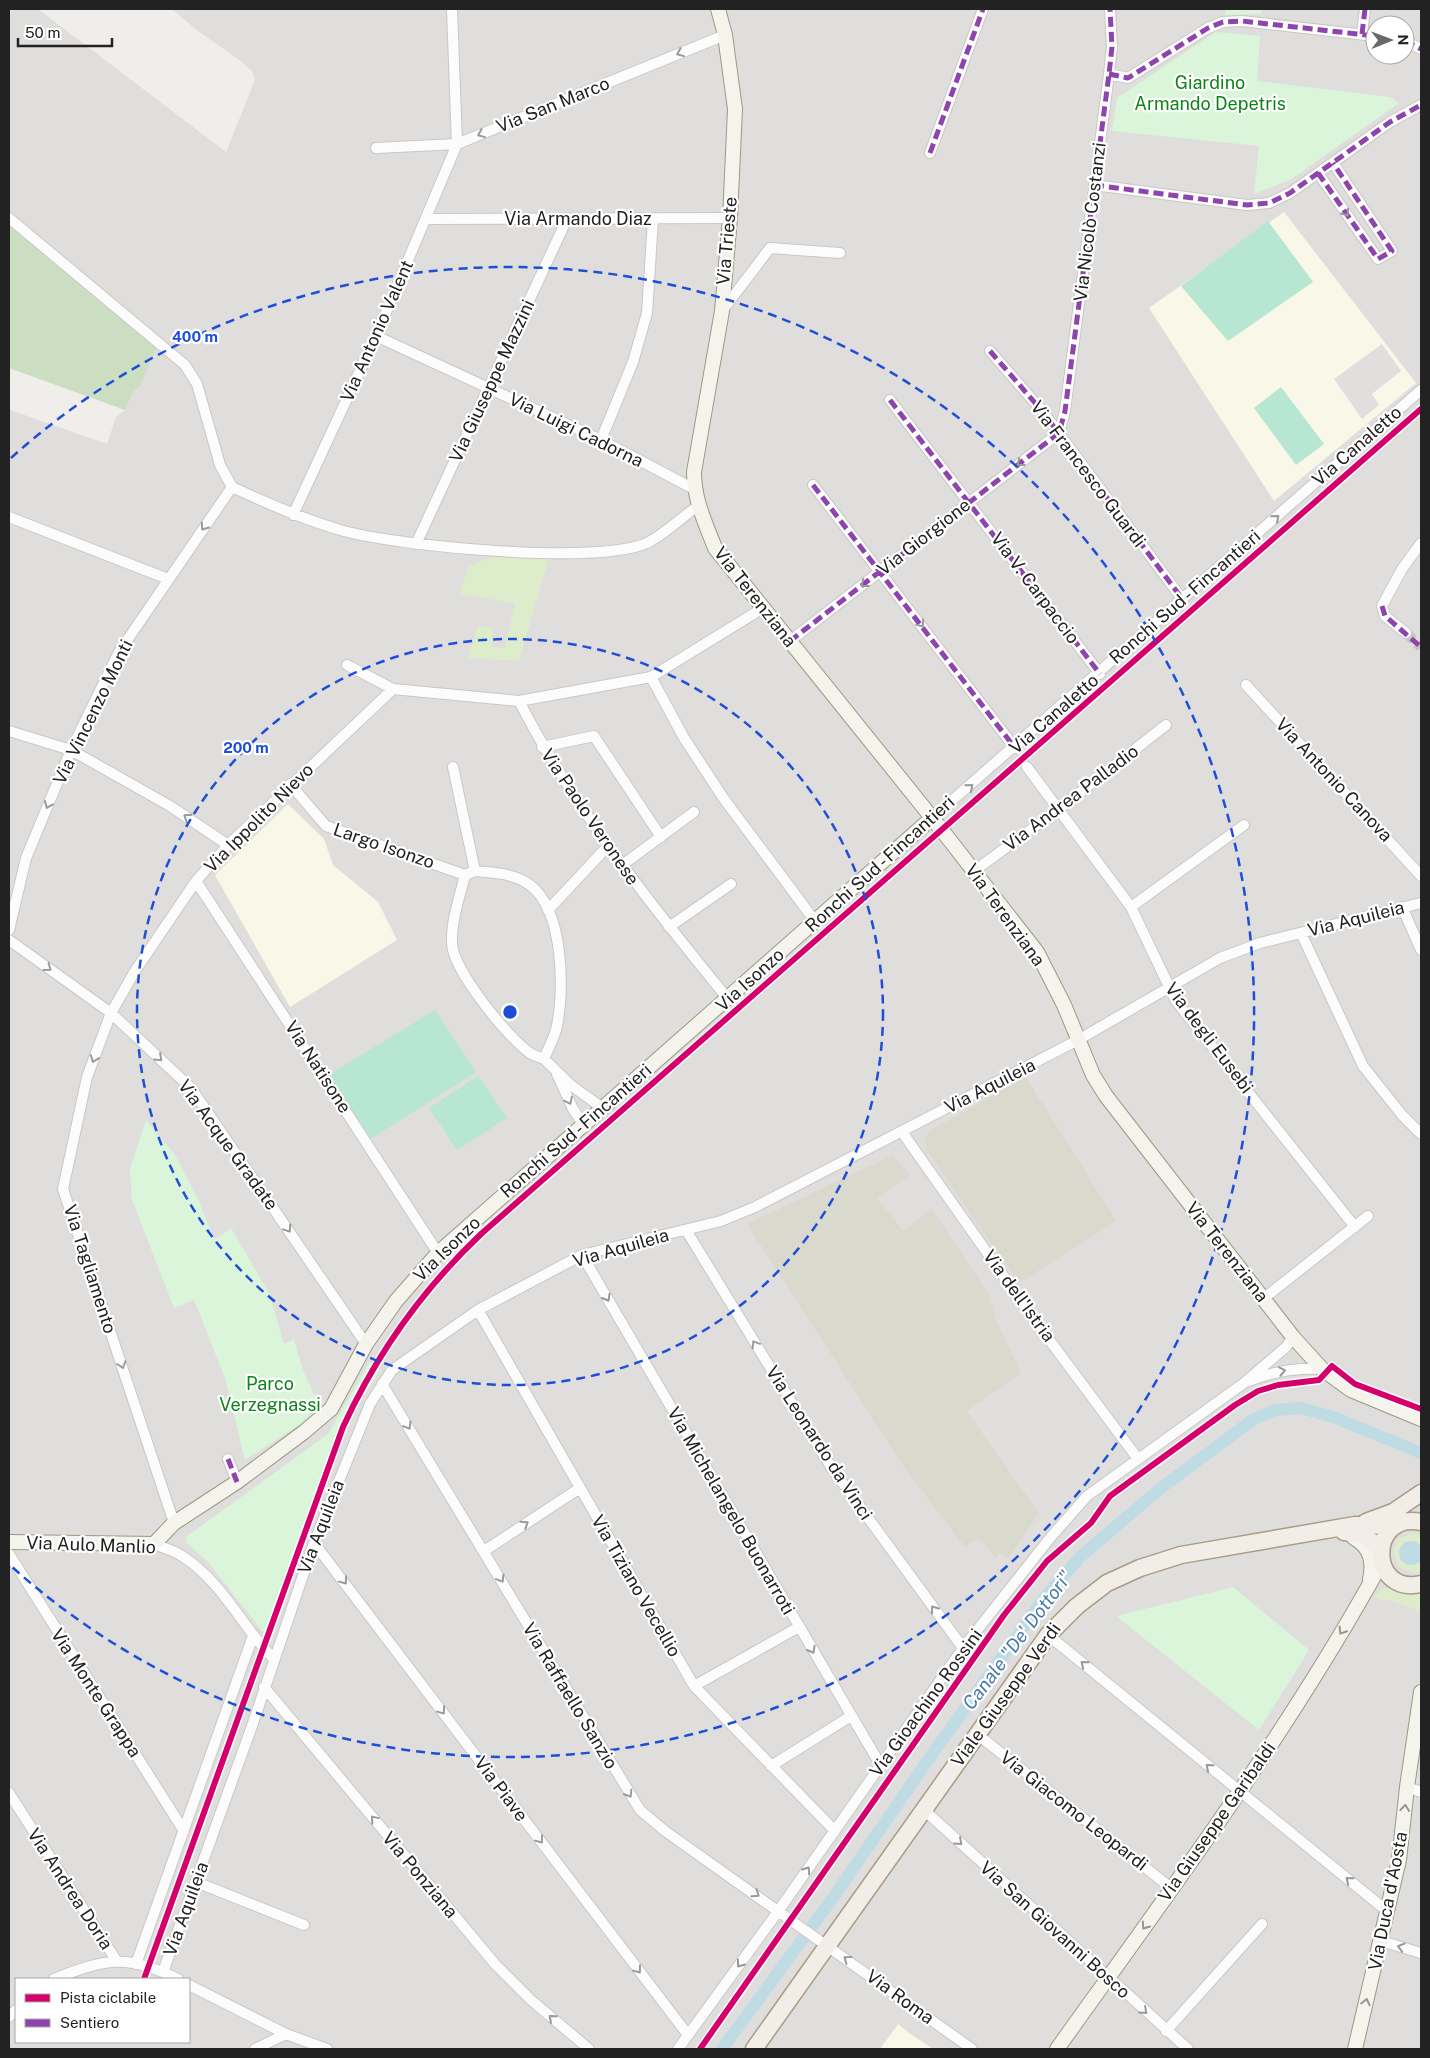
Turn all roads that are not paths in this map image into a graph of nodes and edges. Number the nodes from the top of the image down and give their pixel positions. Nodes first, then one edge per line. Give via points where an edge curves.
1 (452, 9) edge
2 (718, 9) edge
3 (983, 9) edge
4 (1110, 9) edge
5 (1365, 9) edge
6 (725, 34) junction
7 (1362, 34) junction
8 (1365, 34) edge
9 (1110, 74) junction
10 (1421, 105) edge
11 (457, 144) junction
12 (376, 148) dead end
13 (930, 153) dead end
14 (1333, 162) junction
15 (1318, 173) junction
16 (1094, 184) junction
17 (9, 218) edge
18 (730, 218) junction
19 (426, 219) junction
20 (568, 219) junction
21 (653, 219) junction
22 (840, 253) dead end
23 (722, 311) junction
24 (376, 336) junction
25 (990, 351) dead end
26 (488, 388) junction
27 (1421, 390) edge
28 (890, 400) dead end
29 (1059, 433) junction
30 (601, 440) junction
31 (694, 472) joint
32 (813, 484) dead end
33 (232, 487) junction
34 (694, 489) junction
35 (970, 502) junction
36 (698, 506) junction
37 (293, 515) junction
38 (9, 517) edge
39 (1421, 543) edge
40 (416, 544) junction
41 (881, 571) junction
42 (168, 579) junction
43 (1183, 600) junction
44 (763, 608) junction
45 (1406, 633) tunnel mouth
46 (790, 641) junction
47 (347, 665) dead end
48 (1100, 674) junction
49 (651, 677) junction
50 (1246, 685) dead end
51 (392, 689) junction
52 (519, 701) junction
53 (1166, 725) dead end
54 (9, 731) edge
55 (542, 746) junction
56 (1015, 748) junction
57 (71, 750) junction
58 (453, 767) dead end
59 (1027, 767) dead end
60 (290, 784) junction
61 (1058, 810) junction
62 (694, 812) dead end
63 (932, 818) junction
64 (1244, 825) dead end
65 (661, 837) junction
66 (228, 845) junction
67 (607, 847) junction
68 (621, 866) junction
69 (974, 871) junction
70 (470, 873) junction
71 (1421, 876) edge
72 (196, 881) junction
73 (731, 884) dead end
74 (1421, 903) edge
75 (1131, 907) junction
76 (1402, 907) junction
77 (548, 910) junction
78 (815, 921) junction
79 (669, 927) junction
80 (9, 930) edge
81 (1300, 933) junction
82 (9, 940) edge
83 (1421, 950) edge
84 (1168, 987) junction
85 (728, 999) junction
86 (111, 1013) junction
87 (1078, 1040) junction
88 (544, 1059) junction
89 (557, 1073) junction
90 (604, 1109) junction
91 (584, 1127) junction
92 (902, 1132) junction
93 (1421, 1134) edge
94 (1368, 1216) dead end
95 (1355, 1227) junction
96 (686, 1230) junction
97 (438, 1253) junction
98 (582, 1255) junction
99 (1263, 1299) junction
100 (478, 1310) junction
101 (1293, 1337) junction
102 (366, 1344) junction
103 (1322, 1369) junction
104 (1244, 1383) junction
105 (382, 1384) junction
106 (1421, 1419) edge
107 (228, 1459) dead end
108 (1138, 1459) junction
109 (236, 1482) junction
110 (580, 1488) junction
111 (1421, 1493) edge
112 (1421, 1497) edge
113 (1421, 1522) edge
114 (174, 1523) junction
115 (1399, 1524) junction
116 (1348, 1528) junction
117 (9, 1542) edge
118 (314, 1543) junction
119 (154, 1544) junction
120 (484, 1551) junction
121 (9, 1554) edge
122 (1381, 1557) junction
123 (1421, 1584) edge
124 (1367, 1589) junction
125 (799, 1627) junction
126 (1048, 1634) junction
127 (253, 1636) junction
128 (963, 1648) junction
129 (274, 1659) junction
130 (694, 1686) junction
131 (264, 1687) junction
132 (1421, 1692) edge
133 (851, 1716) junction
134 (977, 1734) junction
135 (771, 1766) junction
136 (881, 1766) junction
137 (1407, 1787) junction
138 (1239, 1792) junction
139 (1421, 1792) edge
140 (9, 1793) edge
141 (923, 1810) junction
142 (184, 1831) junction
143 (835, 1831) junction
144 (196, 1882) junction
145 (1171, 1888) junction
146 (779, 1910) junction
147 (1387, 1911) junction
148 (1262, 1924) dead end
149 (304, 1925) dead end
150 (821, 1940) junction
151 (1381, 1941) junction
152 (1421, 1953) edge
153 (116, 1960) junction
154 (136, 1964) junction
155 (163, 1972) junction
156 (57, 1978) edge
157 (176, 1978) edge
158 (1108, 1978) junction
159 (190, 1986) edge
160 (1166, 2030) junction
161 (286, 2034) junction
162 (688, 2035) junction
163 (255, 2049) edge
164 (327, 2049) edge
165 (589, 2049) edge
166 (678, 2049) edge
167 (754, 2049) edge
168 (972, 2049) edge
169 (1058, 2049) edge
170 (1188, 2049) edge
171 (1355, 2049) edge

1 - 11 street
2 - 6 street, Via Trieste
3 - 13 street
4 - 9 street, Via Nicolò Costanzi
5 - 7 street
6 -> 11 street, Via San Marco
6 - 18 street, Via Trieste via 735,109
7 - 8 street
7 - 9 street via 1223,22 1128,78
9 - 16 street, Via Nicolò Costanzi
10 - 14 street via 1390,122
11 - 12 street, Via San Marco
11 - 19 street, Via Antonio Valent
14 - 15 street
15 -> 14 street via 1378,259 1392,251
15 - 16 street via 1269,203 1247,205
16 - 29 street, Via Nicolò Costanzi via 1065,411
17 - 33 street via 184,365 197,384 220,465
18 - 21 street, Via Armando Diaz
18 - 23 street, Via Trieste
19 - 20 street, Via Armando Diaz
19 - 24 street, Via Antonio Valent
20 - 21 street, Via Armando Diaz
20 - 26 street, Via Giuseppe Mazzini
21 - 30 street via 647,313 633,362
22 - 23 street via 770,248
23 - 31 street, Via Trieste
24 - 26 street, Via Luigi Cadorna
24 - 37 street, Via Antonio Valent
25 - 29 street, Via Francesco Guardi
26 - 30 street, Via Luigi Cadorna
26 - 40 street, Via Giuseppe Mazzini
43 -> 27 street, Via Canaletto
28 - 35 street, Via V. Carpaccio
29 -> 35 street, Via Giorgione
29 - 43 street, Via Francesco Guardi
30 - 34 street, Via Luigi Cadorna
31 - 34 street, Via Terenziana
32 - 41 street
33 - 37 street
33 -> 42 street, Via Vincenzo Monti
34 - 36 street, Via Terenziana
35 - 41 street, Via Giorgione
35 - 48 street, Via V. Carpaccio
36 - 40 street via 649,542 622,550 548,553
36 - 44 street, Via Terenziana via 715,548
37 - 40 street via 347,532
38 - 42 street
39 - 45 street via 1382,606 1385,616
41 -> 46 street, Via Giorgione
41 -> 56 street
42 - 57 street, Via Vincenzo Monti via 119,652
43 - 48 street, Via Canaletto
44 - 46 street, Via Terenziana
44 - 49 street
46 - 63 street, Via Terenziana
47 - 51 street
48 - 56 street, Via Canaletto
49 - 52 street
49 - 78 street via 684,738 724,799
50 - 71 street, Via Antonio Canova
51 - 52 street
51 - 60 street, Via Ippolito Nievo
52 - 55 street, Via Paolo Veronese
53 - 61 street, Via Andrea Palladio
54 - 57 street
55 - 65 street via 594,736
55 - 67 street, Via Paolo Veronese
63 -> 56 street, Via Canaletto
66 -> 57 street via 170,806
57 -> 80 street, Via Vincenzo Monti via 26,858
58 - 70 street
59 - 61 street, Via degli Eusebi
60 - 66 street, Via Ippolito Nievo
60 - 70 street, Largo Isonzo via 326,826
61 - 69 street, Via Andrea Palladio
61 - 75 street, Via degli Eusebi
62 - 65 street
63 - 69 street, Via Terenziana
63 - 78 street, Via Isonzo
64 - 75 street
65 - 68 street
66 - 72 street, Via Ippolito Nievo
67 - 68 street, Via Paolo Veronese
67 - 77 street
68 - 79 street, Via Paolo Veronese
69 - 87 street, Via Terenziana via 1036,952
70 - 77 street, Largo Isonzo via 507,874 530,885
70 - 88 street via 452,943 457,964 482,1002 519,1043 531,1054
72 - 86 street, Via Ippolito Nievo
72 - 97 street, Via Natisone
73 - 79 street
74 - 76 street, Via Aquileia
75 - 84 street, Via degli Eusebi
76 - 81 street, Via Aquileia
76 - 83 street
77 - 88 street, Largo Isonzo via 561,956 556,1030
78 - 85 street, Via Isonzo
79 - 85 street, Via Paolo Veronese
81 - 84 street, Via Aquileia via 1220,958
81 - 93 street via 1363,1066
82 -> 86 street, Via Acque Gradate
84 - 87 street, Via Aquileia
84 - 95 street, Via degli Eusebi
85 - 90 street, Via Isonzo
86 -> 102 street, Via Acque Gradate via 191,1088
86 -> 114 street, Via Tagliamento via 87,1078 63,1189
87 - 92 street, Via Aquileia
87 - 99 street, Via Terenziana via 1093,1075 1111,1103
88 - 89 street
89 - 90 street
89 -> 91 street
90 - 91 street, Via Isonzo
91 - 97 street, Via Isonzo
92 - 96 street, Via Aquileia via 755,1207 721,1221
92 - 108 street, Via dell'Istria via 1036,1322
94 - 95 street
95 - 99 street
96 - 98 street, Via Aquileia
128 -> 96 street, Via Leonardo da Vinci via 830,1467
97 - 102 street, Via Isonzo via 396,1301
98 - 100 street, Via Aquileia
98 -> 125 street, Via Michelangelo Buonarroti
99 - 101 street, Via Terenziana
100 - 105 street, Via Aquileia via 392,1370
100 - 110 street, Via Tiziano Vecellio
101 - 103 street, Via Terenziana
101 - 104 street, Via Gioachino Rossini
102 - 109 street, Via Isonzo via 331,1409
104 -> 103 street, Via Gioachino Rossini via 1296,1368
103 - 106 street, Via Terenziana via 1351,1390
104 - 108 street, Via Gioachino Rossini
105 - 118 street, Via Aquileia via 370,1404
105 -> 120 street, Via Raffaello Sanzio
107 - 109 street
108 - 128 street, Via Gioachino Rossini via 1087,1496
109 - 114 street, Via Isonzo
120 -> 110 street
110 - 130 street, Via Tiziano Vecellio
111 - 116 main road via 1393,1512
112 - 115 main road
113 - 115 main road
114 - 119 street, Via Isonzo
115 - 116 main road
115 - 122 main road via 1384,1538
116 - 122 main road via 1370,1539
116 - 124 street via 1372,1558
116 - 126 main road, Viale Giuseppe Verdi via 1181,1554 1140,1568 1107,1583 1076,1606
117 - 119 street, Via Aulo Manlio
118 - 129 street, Via Aquileia
118 -> 162 street, Via Piave
119 - 127 street, Via Aulo Manlio via 182,1555 204,1572
120 -> 146 street, Via Raffaello Sanzio via 640,1810
121 - 142 street, Via Monte Grappa
122 - 123 main road via 1387,1573 1398,1582
122 - 124 street, Via Giuseppe Garibaldi
124 -> 138 street, Via Giuseppe Garibaldi
125 - 130 street
125 -> 133 street, Via Michelangelo Buonarroti
126 - 134 main road, Viale Giuseppe Verdi
138 -> 126 street
127 - 129 street, Via Aulo Manlio
127 - 142 street, Via Aquileia
128 - 136 street, Via Gioachino Rossini
129 - 131 street, Via Aquileia
130 - 135 street, Via Tiziano Vecellio
131 - 144 street, Via Aquileia
165 -> 131 street, Via Ponziana via 531,2000 495,1964
132 - 137 street, Via Duca d'Aosta
133 - 135 street
133 - 136 street, Via Michelangelo Buonarroti
134 - 141 main road, Viale Giuseppe Verdi
134 - 145 street, Via Giacomo Leopardi
135 - 143 street, Via Tiziano Vecellio
136 - 143 street, Via Gioachino Rossini
137 - 139 street
147 -> 137 street, Via Duca d'Aosta via 1399,1860
138 - 145 street, Via Giuseppe Garibaldi
147 -> 138 street
140 - 153 street, Via Andrea Doria
141 - 150 main road, Viale Giuseppe Verdi
141 -> 158 street, Via San Giovanni Bosco
142 - 154 street, Via Aquileia
146 -> 143 street, Via Gioachino Rossini
144 - 149 street
144 - 155 street, Via Aquileia
145 -> 158 street, Via Giuseppe Garibaldi
146 - 150 street, Via Raffaello Sanzio
146 -> 162 street, Via Gioachino Rossini
147 - 151 street, Via Duca d'Aosta
148 - 160 street
150 - 167 main road, Viale Giuseppe Verdi
168 -> 150 street, Via Roma
152 -> 151 street
171 -> 151 street, Via Duca d'Aosta
153 - 154 street
153 - 156 street
154 - 155 street
155 - 157 street
158 -> 160 street, Via San Giovanni Bosco
158 - 169 street, Via Giuseppe Garibaldi
159 - 161 street
160 - 170 street, Via San Giovanni Bosco
161 - 163 street
161 - 164 street
162 - 166 street, Via Gioachino Rossini

